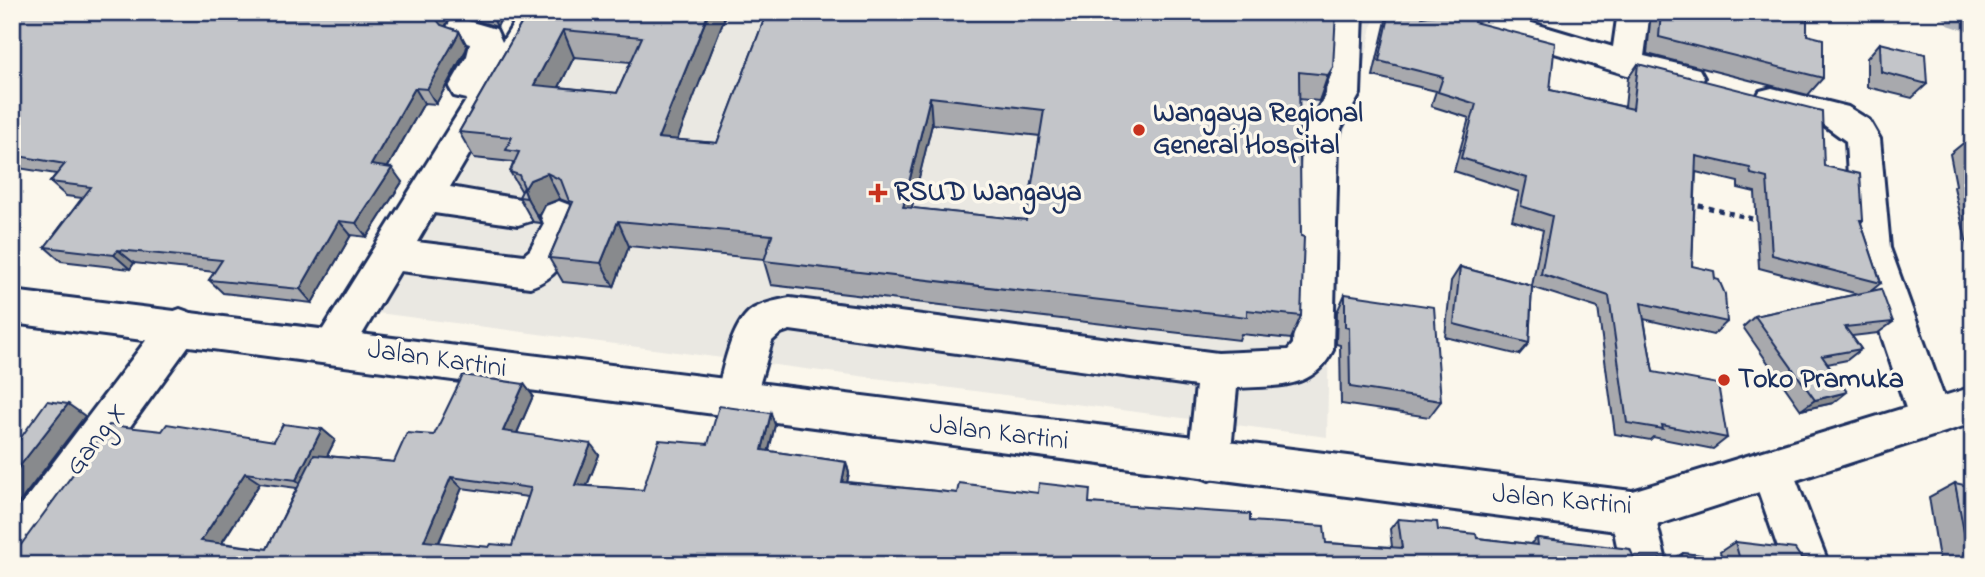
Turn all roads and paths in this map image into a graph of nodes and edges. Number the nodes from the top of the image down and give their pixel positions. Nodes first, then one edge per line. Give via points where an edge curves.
1 (537, 12) edge
2 (1348, 12) edge
3 (1457, 12) edge
4 (1634, 12) edge
5 (461, 30) edge
6 (1627, 63) junction
7 (424, 197) junction
8 (1687, 203) edge
9 (519, 211) edge
10 (559, 216) dead end
11 (1766, 222) edge
12 (389, 254) junction
13 (12, 307) edge
14 (180, 326) junction
15 (322, 344) junction
16 (1218, 370) junction
17 (736, 400) junction
18 (1973, 405) edge
19 (1930, 417) junction
20 (1209, 460) junction
21 (1772, 470) junction
22 (1632, 512) junction
23 (12, 553) edge
24 (1644, 565) edge
25 (1807, 565) edge

1 - 7 main road
2 - 16 main road via 1343,94 1320,144 1313,350 1290,367
3 - 6 main road
4 - 6 main road
5 - 15 main road via 485,37 485,52
6 - 19 main road via 1844,119 1860,132 1871,248
7 - 9 main road
7 - 12 main road
8 - 11 path
10 - 12 main road via 562,224 544,261 530,271
12 - 15 main road
13 - 14 main road, Jalan Kartini
14 - 15 main road, Jalan Kartini
14 - 23 main road, Gang X
15 - 17 main road, Jalan Kartini
16 - 17 main road via 790,314 762,324 754,334
16 - 20 main road
17 - 20 main road, Jalan Kartini
18 - 19 main road, Jalan Kartini
19 - 21 main road, Jalan Kartini
20 - 22 main road, Jalan Kartini
21 - 22 main road, Jalan Kartini
21 - 25 main road
22 - 24 main road

